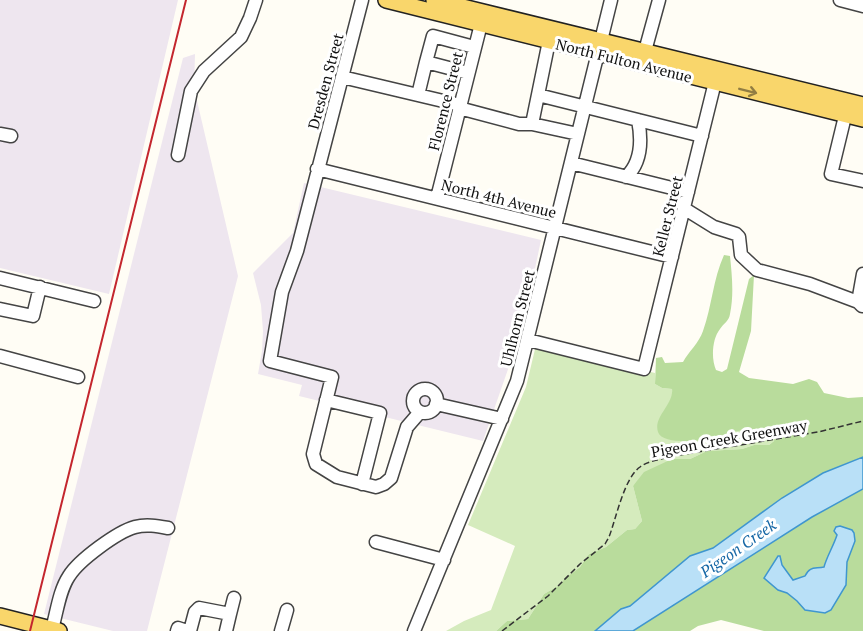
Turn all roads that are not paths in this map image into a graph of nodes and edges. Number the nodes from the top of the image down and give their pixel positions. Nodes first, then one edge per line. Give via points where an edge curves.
1 (256, 0) edge
2 (362, 0) edge
3 (386, 0) edge
4 (434, 0) edge
5 (610, 0) edge
6 (659, 0) edge
7 (840, 0) edge
8 (863, 6) edge
9 (482, 17) junction
10 (549, 40) junction
11 (599, 46) junction
12 (474, 47) junction
13 (645, 51) junction
14 (426, 62) junction
15 (468, 72) junction
16 (717, 76) junction
17 (342, 77) junction
18 (418, 95) junction
19 (538, 95) junction
20 (581, 102) junction
21 (459, 107) junction
22 (852, 107) edge
23 (863, 119) edge
24 (638, 120) junction
25 (532, 124) junction
26 (578, 134) junction
27 (702, 136) junction
28 (178, 155) dead end
29 (571, 163) junction
30 (317, 169) junction
31 (626, 177) junction
32 (863, 181) edge
33 (688, 192) junction
34 (437, 198) junction
35 (685, 209) junction
36 (555, 228) junction
37 (672, 257) junction
38 (863, 274) edge
39 (0, 278) edge
40 (40, 287) junction
41 (94, 301) dead end
42 (861, 305) edge
43 (0, 309) edge
44 (528, 340) junction
45 (0, 356) edge
46 (78, 377) dead end
47 (326, 400) junction
48 (436, 404) junction
49 (420, 412) junction
50 (502, 419) junction
51 (362, 484) junction
52 (168, 528) dead end
53 (376, 542) dead end
54 (444, 560) junction
55 (234, 598) dead end
56 (287, 610) dead end
57 (230, 614) junction
58 (0, 616) edge
59 (21, 626) edge
60 (56, 630) edge
61 (177, 631) edge
62 (189, 631) edge
63 (226, 631) edge
64 (281, 631) edge
65 (414, 631) edge

1 - 28 street via 241,37 204,70 191,91
2 - 17 street, Dresden Street
3 - 9 main road, North Fulton Avenue
4 - 9 main road, North Fulton Avenue
5 - 11 street, Uhlhorn Street
6 - 13 street
7 - 8 street
9 - 10 main road, North Fulton Avenue
9 - 11 main road, North Fulton Avenue
9 - 12 street, Florence Street
10 - 11 main road, North Fulton Avenue
10 - 19 street
11 - 13 main road, North Fulton Avenue
11 - 16 main road, North Fulton Avenue
11 - 20 street, Uhlhorn Street
12 - 14 street via 433,36
12 - 15 street, Florence Street
13 - 16 main road, North Fulton Avenue
14 - 15 street
14 - 18 street
15 - 21 street, Florence Street
16 - 22 main road, North Fulton Avenue
16 - 27 street, Keller Street
17 - 18 street
17 - 30 street, Dresden Street
18 - 21 street
19 - 20 street
19 - 25 street
20 - 24 street
20 - 26 street, Uhlhorn Street
21 - 25 street
21 - 34 street, Florence Street
22 - 23 main road, North Fulton Avenue
22 - 32 street via 831,174
24 - 27 street
24 - 31 street via 641,135 636,166
25 - 26 street
26 - 29 street, Uhlhorn Street
27 - 33 street, Keller Street
29 - 31 street
29 - 36 street, Uhlhorn Street
30 - 34 street, North 4th Avenue
30 - 47 street, Dresden Street via 297,251 282,292 270,362 332,377
31 - 33 street
33 - 35 street, Keller Street
34 - 36 street, North 4th Avenue
35 - 37 street, Keller Street
35 - 42 street via 714,227 736,234 741,255 757,270 810,284
36 - 37 street, North 4th Avenue
36 - 44 street, Uhlhorn Street
37 - 44 street, Keller Street via 644,369
38 - 42 street
39 - 40 street
40 - 41 street
40 - 43 street via 33,316
44 - 50 street, Uhlhorn Street
45 - 46 street
47 - 51 street via 313,454 316,464 337,477
47 - 51 street via 380,414
48 - 49 street via 431,411
48 - 49 street via 434,393 420,390 412,402
48 - 50 street
49 - 51 street via 407,427 391,478 376,488
50 - 54 street, Uhlhorn Street
52 - 60 street via 135,527 80,562 68,578
53 - 54 street
54 - 65 street, Uhlhorn Street
55 - 57 street
56 - 64 street
57 - 62 street via 199,608
57 - 63 street
58 - 59 main road
59 - 60 main road
61 - 62 street

